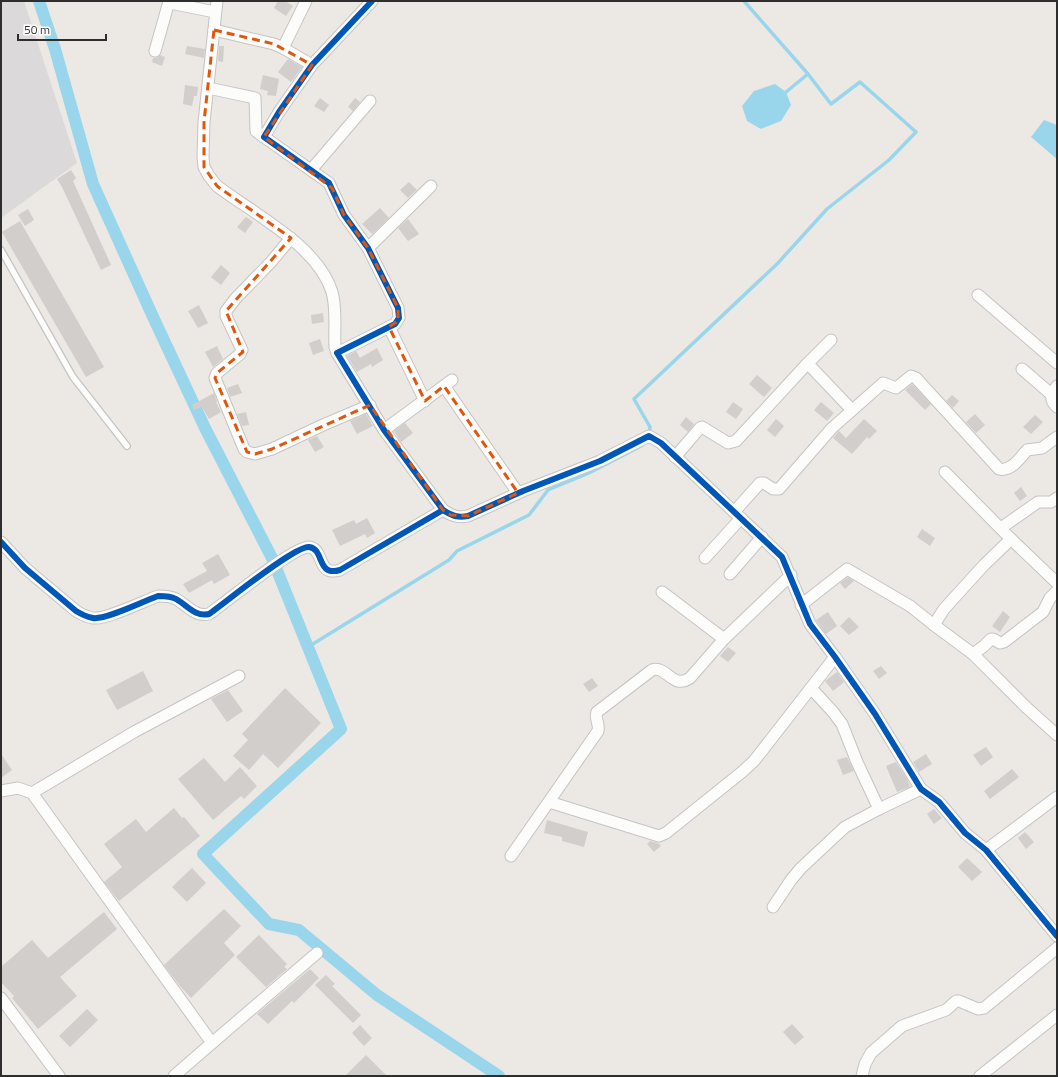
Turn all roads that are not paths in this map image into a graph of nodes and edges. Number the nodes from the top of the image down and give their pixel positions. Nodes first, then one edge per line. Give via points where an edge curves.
1 (306, 1) edge
2 (372, 1) edge
3 (216, 6) edge
4 (214, 30) junction
5 (283, 48) junction
6 (155, 51) dead end
7 (312, 65) junction
8 (208, 88) junction
9 (370, 101) dead end
10 (264, 137) junction
11 (311, 170) junction
12 (431, 186) dead end
13 (291, 238) junction
14 (368, 248) junction
15 (1, 250) edge
16 (978, 295) dead end
17 (389, 327) junction
18 (831, 340) dead end
19 (337, 353) junction
20 (1057, 363) edge
21 (806, 365) junction
22 (1022, 369) dead end
23 (1054, 390) edge
24 (425, 401) junction
25 (370, 405) junction
26 (1057, 407) edge
27 (852, 410) junction
28 (384, 430) junction
29 (1057, 437) edge
30 (127, 446) dead end
31 (675, 457) junction
32 (945, 472) dead end
33 (518, 493) junction
34 (1057, 498) edge
35 (443, 510) junction
36 (737, 515) junction
37 (1001, 528) junction
38 (762, 537) junction
39 (1011, 539) junction
40 (1, 542) edge
41 (705, 558) dead end
42 (730, 574) dead end
43 (791, 575) junction
44 (1057, 583) edge
45 (662, 592) dead end
46 (1057, 592) edge
47 (801, 605) junction
48 (934, 625) junction
49 (724, 639) junction
50 (973, 654) junction
51 (835, 657) junction
52 (239, 676) dead end
53 (810, 688) junction
54 (1057, 735) edge
55 (921, 789) junction
56 (1, 791) edge
57 (32, 793) junction
58 (1057, 797) edge
59 (549, 802) junction
60 (879, 809) junction
61 (986, 850) junction
62 (511, 856) dead end
63 (773, 907) dead end
64 (1057, 936) edge
65 (1057, 948) edge
66 (317, 953) dead end
67 (1, 998) edge
68 (1057, 1015) edge
69 (212, 1043) junction
70 (59, 1076) edge
71 (174, 1076) edge
72 (862, 1076) edge
73 (980, 1076) edge

1 - 5 street
2 - 7 street
3 - 4 street
3 - 6 street via 170,3
4 - 5 street
4 - 8 street
5 - 7 street
7 - 10 street
8 - 10 street via 254,97 256,131
8 - 13 street via 204,167 217,186
9 - 11 street
10 - 11 street
11 - 14 street via 329,183 344,215
12 - 14 street
13 - 19 street via 320,266 328,283 332,294
13 - 25 street via 226,311 242,350 217,373 215,378 244,448 255,454 272,449
14 - 17 street via 400,314 398,321
15 - 30 lane via 73,376
16 - 20 street
17 - 19 street
17 - 24 street
18 - 21 street
19 - 25 street
21 - 27 street via 811,367
21 - 31 street via 736,441 728,443 702,427
22 - 23 street
23 - 26 street via 1052,401
24 - 28 street
24 - 33 street via 448,383
25 - 28 street
27 - 29 street via 883,383 896,388 911,376 916,378 999,469 1003,470 1016,462 1027,450 1042,448
27 - 36 street via 832,428 779,489 773,490 760,483
28 - 35 street
31 - 33 street via 661,443 649,436 600,461
31 - 36 street
32 - 37 street
33 - 35 street via 468,516 459,518
34 - 37 street via 1051,502 1038,502
35 - 40 street via 340,570 327,570 316,551 311,548 300,550 270,568 209,614 202,615 176,599 158,596 104,617 94,618 76,611 25,568
36 - 38 street
36 - 41 street
37 - 39 street
38 - 42 street
38 - 43 street via 782,557
39 - 44 street
39 - 48 street via 944,609
43 - 47 street
43 - 49 street
45 - 49 street
46 - 50 street via 1050,598 1043,612 1004,642 991,639
47 - 48 street via 847,569 910,606
47 - 51 street via 810,624
48 - 50 street
49 - 59 street via 685,682 675,680 660,670 652,670 597,712 595,715 598,731
50 - 54 street
51 - 53 street
51 - 55 street via 875,714
52 - 57 street via 134,732
53 - 59 street via 754,761 662,836
53 - 60 street via 842,724
55 - 60 street
55 - 61 street via 939,802 964,834
56 - 57 street via 18,788
57 - 69 street
58 - 61 street
59 - 62 street
60 - 63 street via 845,827 829,840 801,868
61 - 64 street
65 - 72 street via 984,1008 978,1010 962,1001 956,1001 946,1010 908,1023 897,1030 871,1053
66 - 69 street
67 - 70 street
68 - 73 street
69 - 71 street

